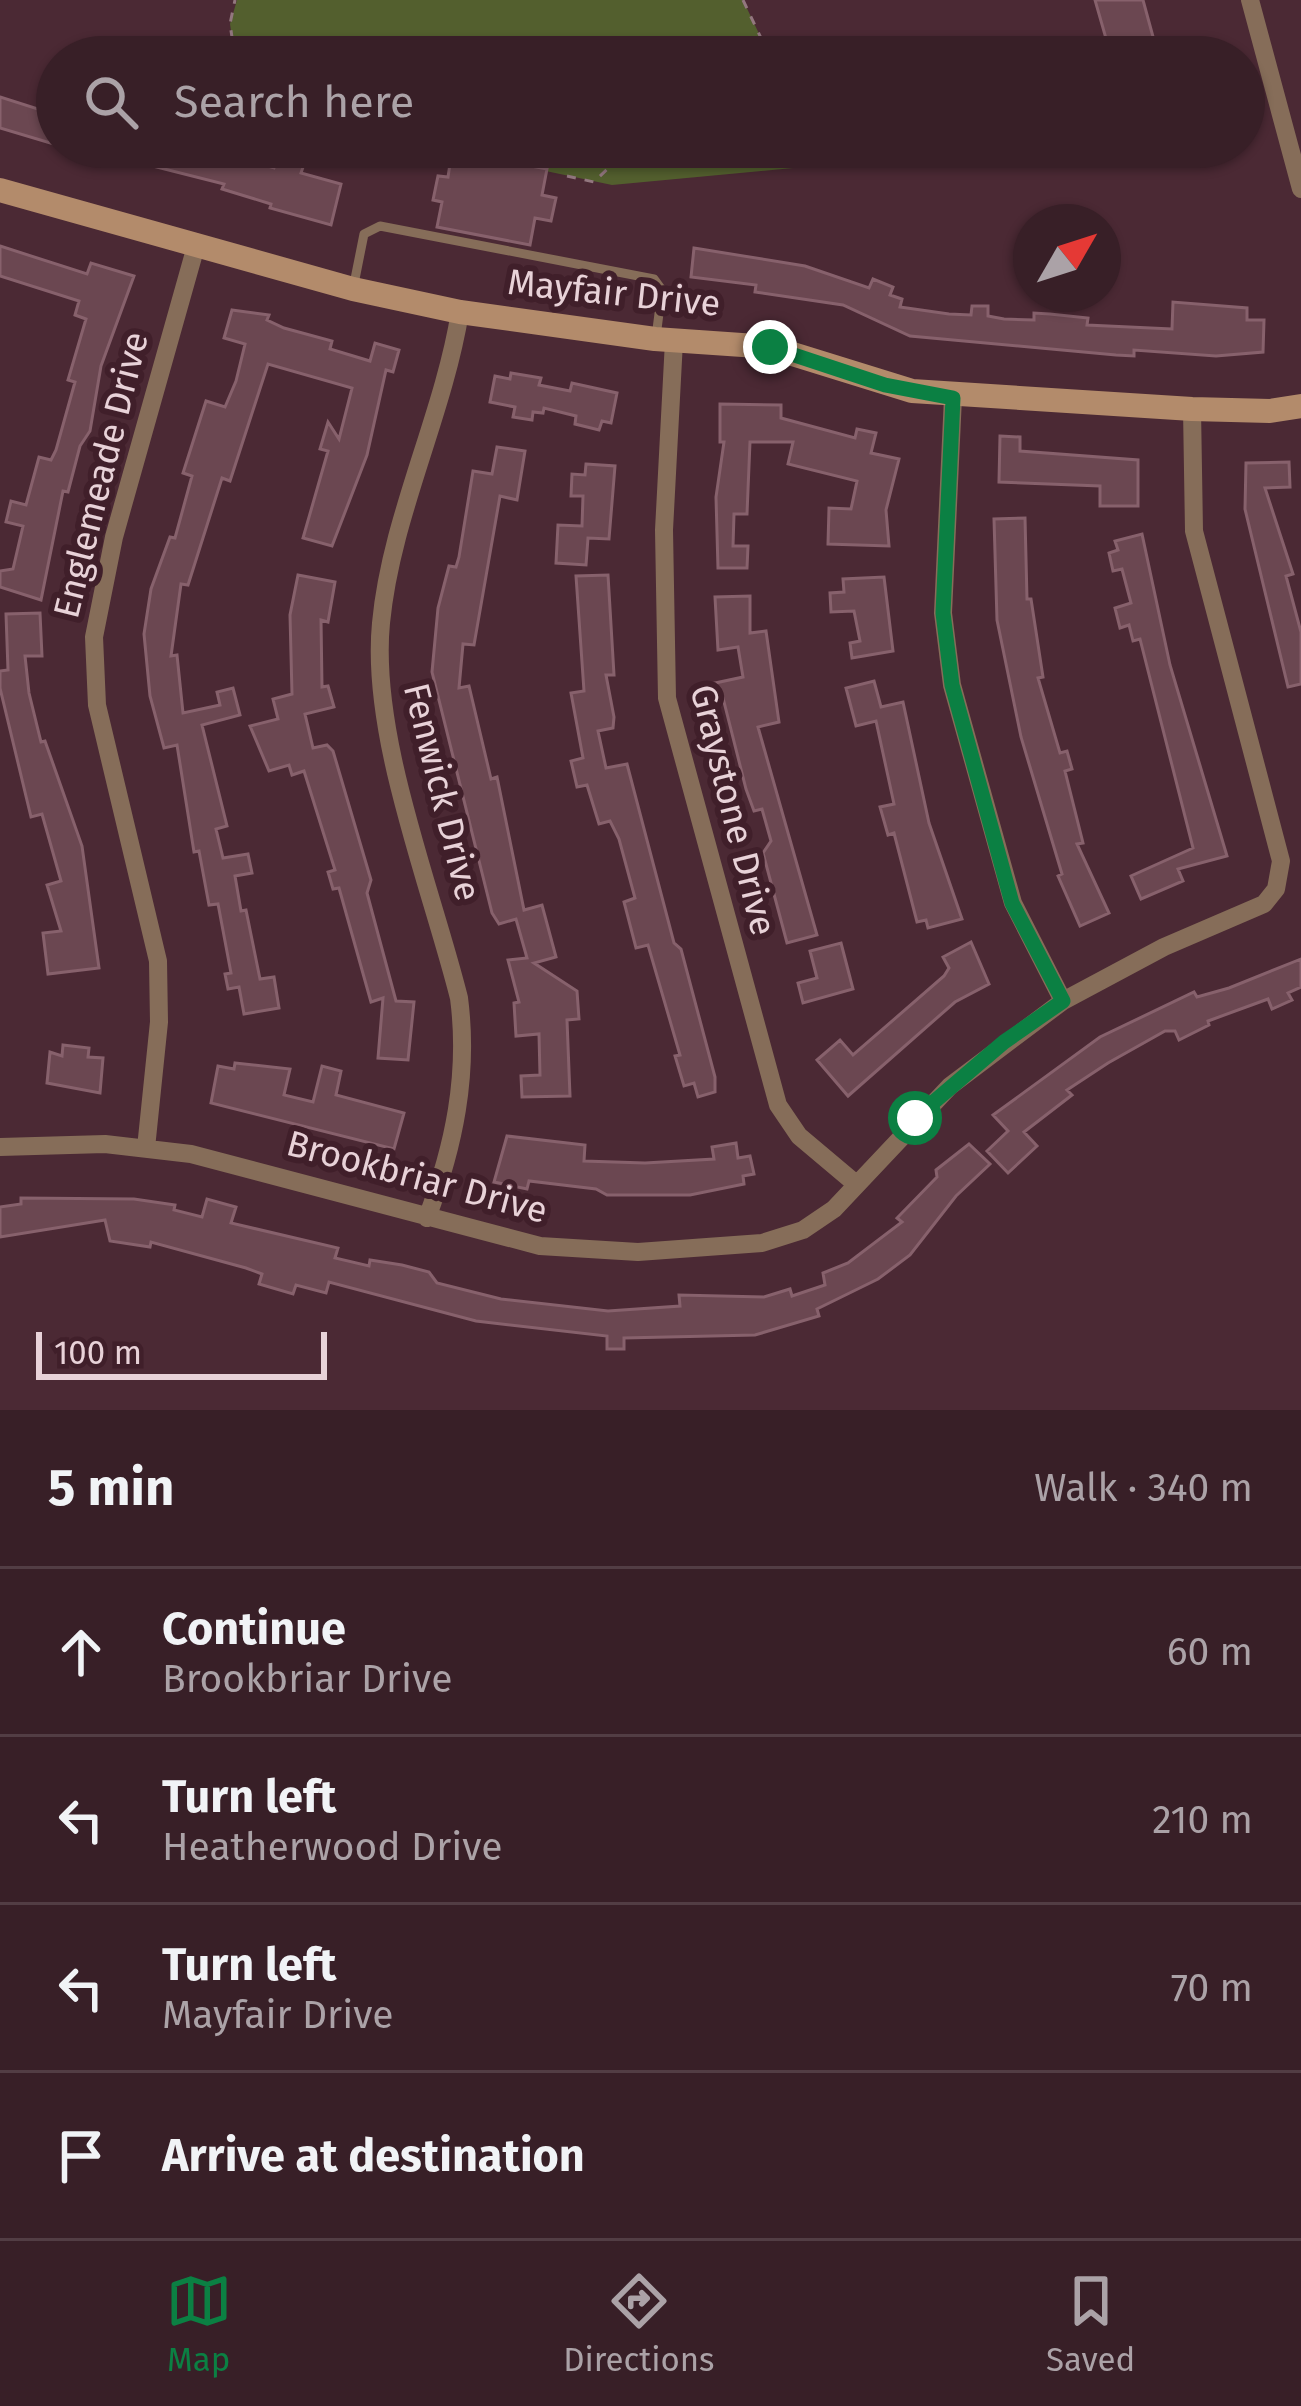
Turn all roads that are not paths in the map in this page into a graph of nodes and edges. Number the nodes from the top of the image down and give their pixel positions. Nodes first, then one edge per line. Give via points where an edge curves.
1 (1250, 0) edge
2 (1260, 36) edge
3 (1265, 56) edge
4 (1301, 189) edge
5 (0, 190) edge
6 (196, 246) junction
7 (353, 289) junction
8 (460, 312) junction
9 (664, 340) junction
10 (953, 398) junction
11 (1301, 406) edge
12 (1192, 409) junction
13 (1063, 1001) junction
14 (0, 1147) edge
15 (146, 1148) junction
16 (856, 1184) junction
17 (427, 1218) junction

1 - 2 street
3 - 4 street
5 - 6 street, Mayfair Drive
6 - 7 street, Mayfair Drive
6 - 15 street, Englemeade Drive via 94,637 97,705 158,961
7 - 8 street, Mayfair Drive
7 - 9 lane via 364,234 380,226 654,279 662,290
8 - 9 street, Mayfair Drive
8 - 17 street, Fenwick Drive via 386,590 380,646 388,730 464,1036 458,1110
9 - 10 street, Mayfair Drive via 770,347
9 - 16 street, Graystone Drive via 662,632 673,724 778,1105 799,1136
10 - 12 street, Mayfair Drive
10 - 13 street via 943,613 952,685 1012,903
11 - 12 street, Mayfair Drive
12 - 13 street, Brookbriar Drive via 1194,532 1281,862 1276,889 1250,912
13 - 16 street, Brookbriar Drive via 950,1086
14 - 15 street, Brookbriar Drive
15 - 17 street, Brookbriar Drive via 227,1161
16 - 17 street, Brookbriar Drive via 803,1230 717,1248 556,1248

